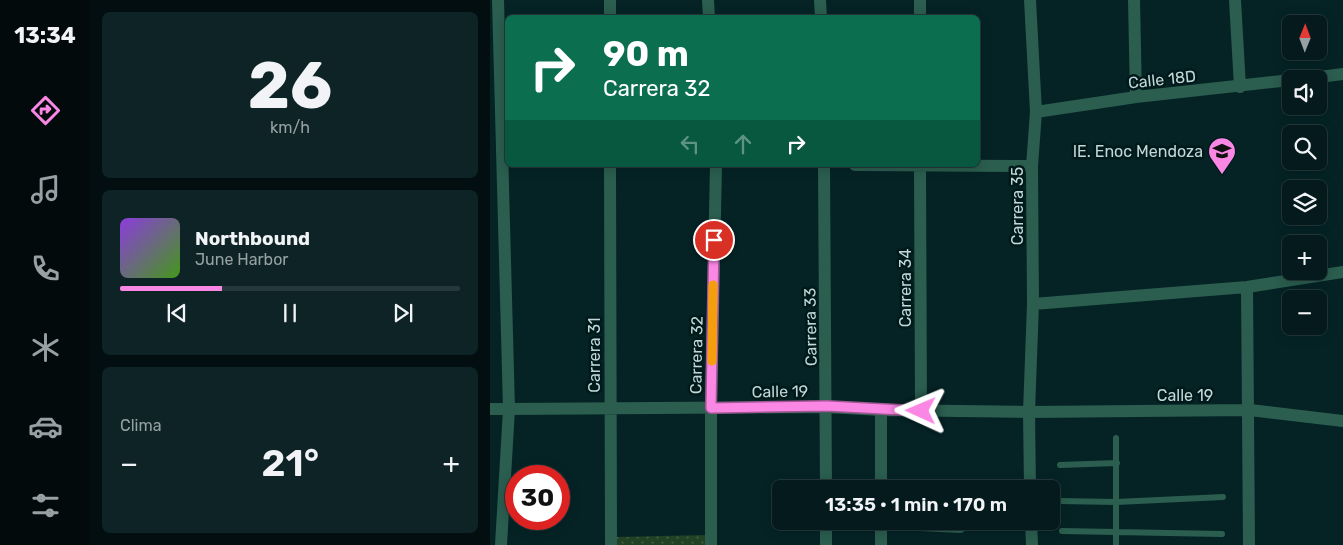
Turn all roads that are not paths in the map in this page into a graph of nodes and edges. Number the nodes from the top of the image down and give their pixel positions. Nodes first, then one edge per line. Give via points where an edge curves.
1 (498, 0) edge
2 (610, 0) edge
3 (708, 0) edge
4 (820, 0) edge
5 (920, 0) edge
6 (1030, 0) edge
7 (1134, 0) edge
8 (1235, 0) edge
9 (610, 15) edge
10 (709, 15) edge
11 (820, 15) edge
12 (920, 15) edge
13 (1343, 74) edge
14 (1327, 76) edge
15 (1282, 81) edge
16 (1240, 87) junction
17 (1136, 97) junction
18 (1036, 112) junction
19 (980, 166) edge
20 (1032, 166) junction
21 (610, 167) edge
22 (716, 167) edge
23 (824, 167) edge
24 (920, 167) edge
25 (1343, 272) edge
26 (1247, 287) junction
27 (1034, 304) junction
28 (827, 406) junction
29 (711, 408) junction
30 (490, 409) edge
31 (509, 409) junction
32 (610, 409) junction
33 (881, 410) junction
34 (1250, 410) junction
35 (921, 411) junction
36 (1029, 412) junction
37 (1343, 420) edge
38 (1116, 438) dead end
39 (1117, 463) junction
40 (1060, 465) dead end
41 (826, 480) edge
42 (881, 480) edge
43 (1030, 480) edge
44 (1223, 497) dead end
45 (1060, 501) edge
46 (1116, 502) junction
47 (826, 530) edge
48 (881, 530) edge
49 (1031, 530) edge
50 (1062, 531) dead end
51 (1116, 531) junction
52 (1222, 534) dead end
53 (501, 545) edge
54 (611, 545) edge
55 (711, 545) edge
56 (826, 545) edge
57 (881, 545) edge
58 (1032, 545) edge
59 (1116, 545) edge
60 (1249, 545) edge

1 - 31 street
2 - 9 street
3 - 10 street
4 - 11 street
5 - 12 street
6 - 18 street, Carrera 35
7 - 17 street
8 - 16 street
13 - 14 street
15 - 16 street, Calle 18D
16 - 17 street, Calle 18D
17 - 18 street, Calle 18D
18 - 20 street, Carrera 35
19 - 20 street
20 - 27 street, Carrera 35
21 - 32 street, Carrera 31
22 - 29 street, Carrera 32
23 - 28 street, Carrera 33
24 - 35 street, Carrera 34
25 - 26 street
26 - 27 street
26 - 34 street
27 - 36 street, Carrera 35
28 - 29 street, Calle 19
28 - 33 street, Calle 19
28 - 41 street, Carrera 33
29 - 32 street, Calle 19
29 - 55 street, Carrera 32
30 - 31 street, Calle 19
31 - 32 street, Calle 19
31 - 53 street
32 - 54 street, Carrera 31
33 - 35 street, Calle 19
33 - 42 street
34 - 36 street, Calle 19
34 - 37 street, Calle 19
34 - 60 street
35 - 36 street, Calle 19
36 - 43 street, Carrera 35
38 - 39 lane
39 - 40 lane
39 - 46 lane
44 - 46 lane
45 - 46 lane
46 - 51 lane
47 - 56 street
48 - 57 street
49 - 58 street
50 - 51 lane
51 - 52 lane
51 - 59 lane

